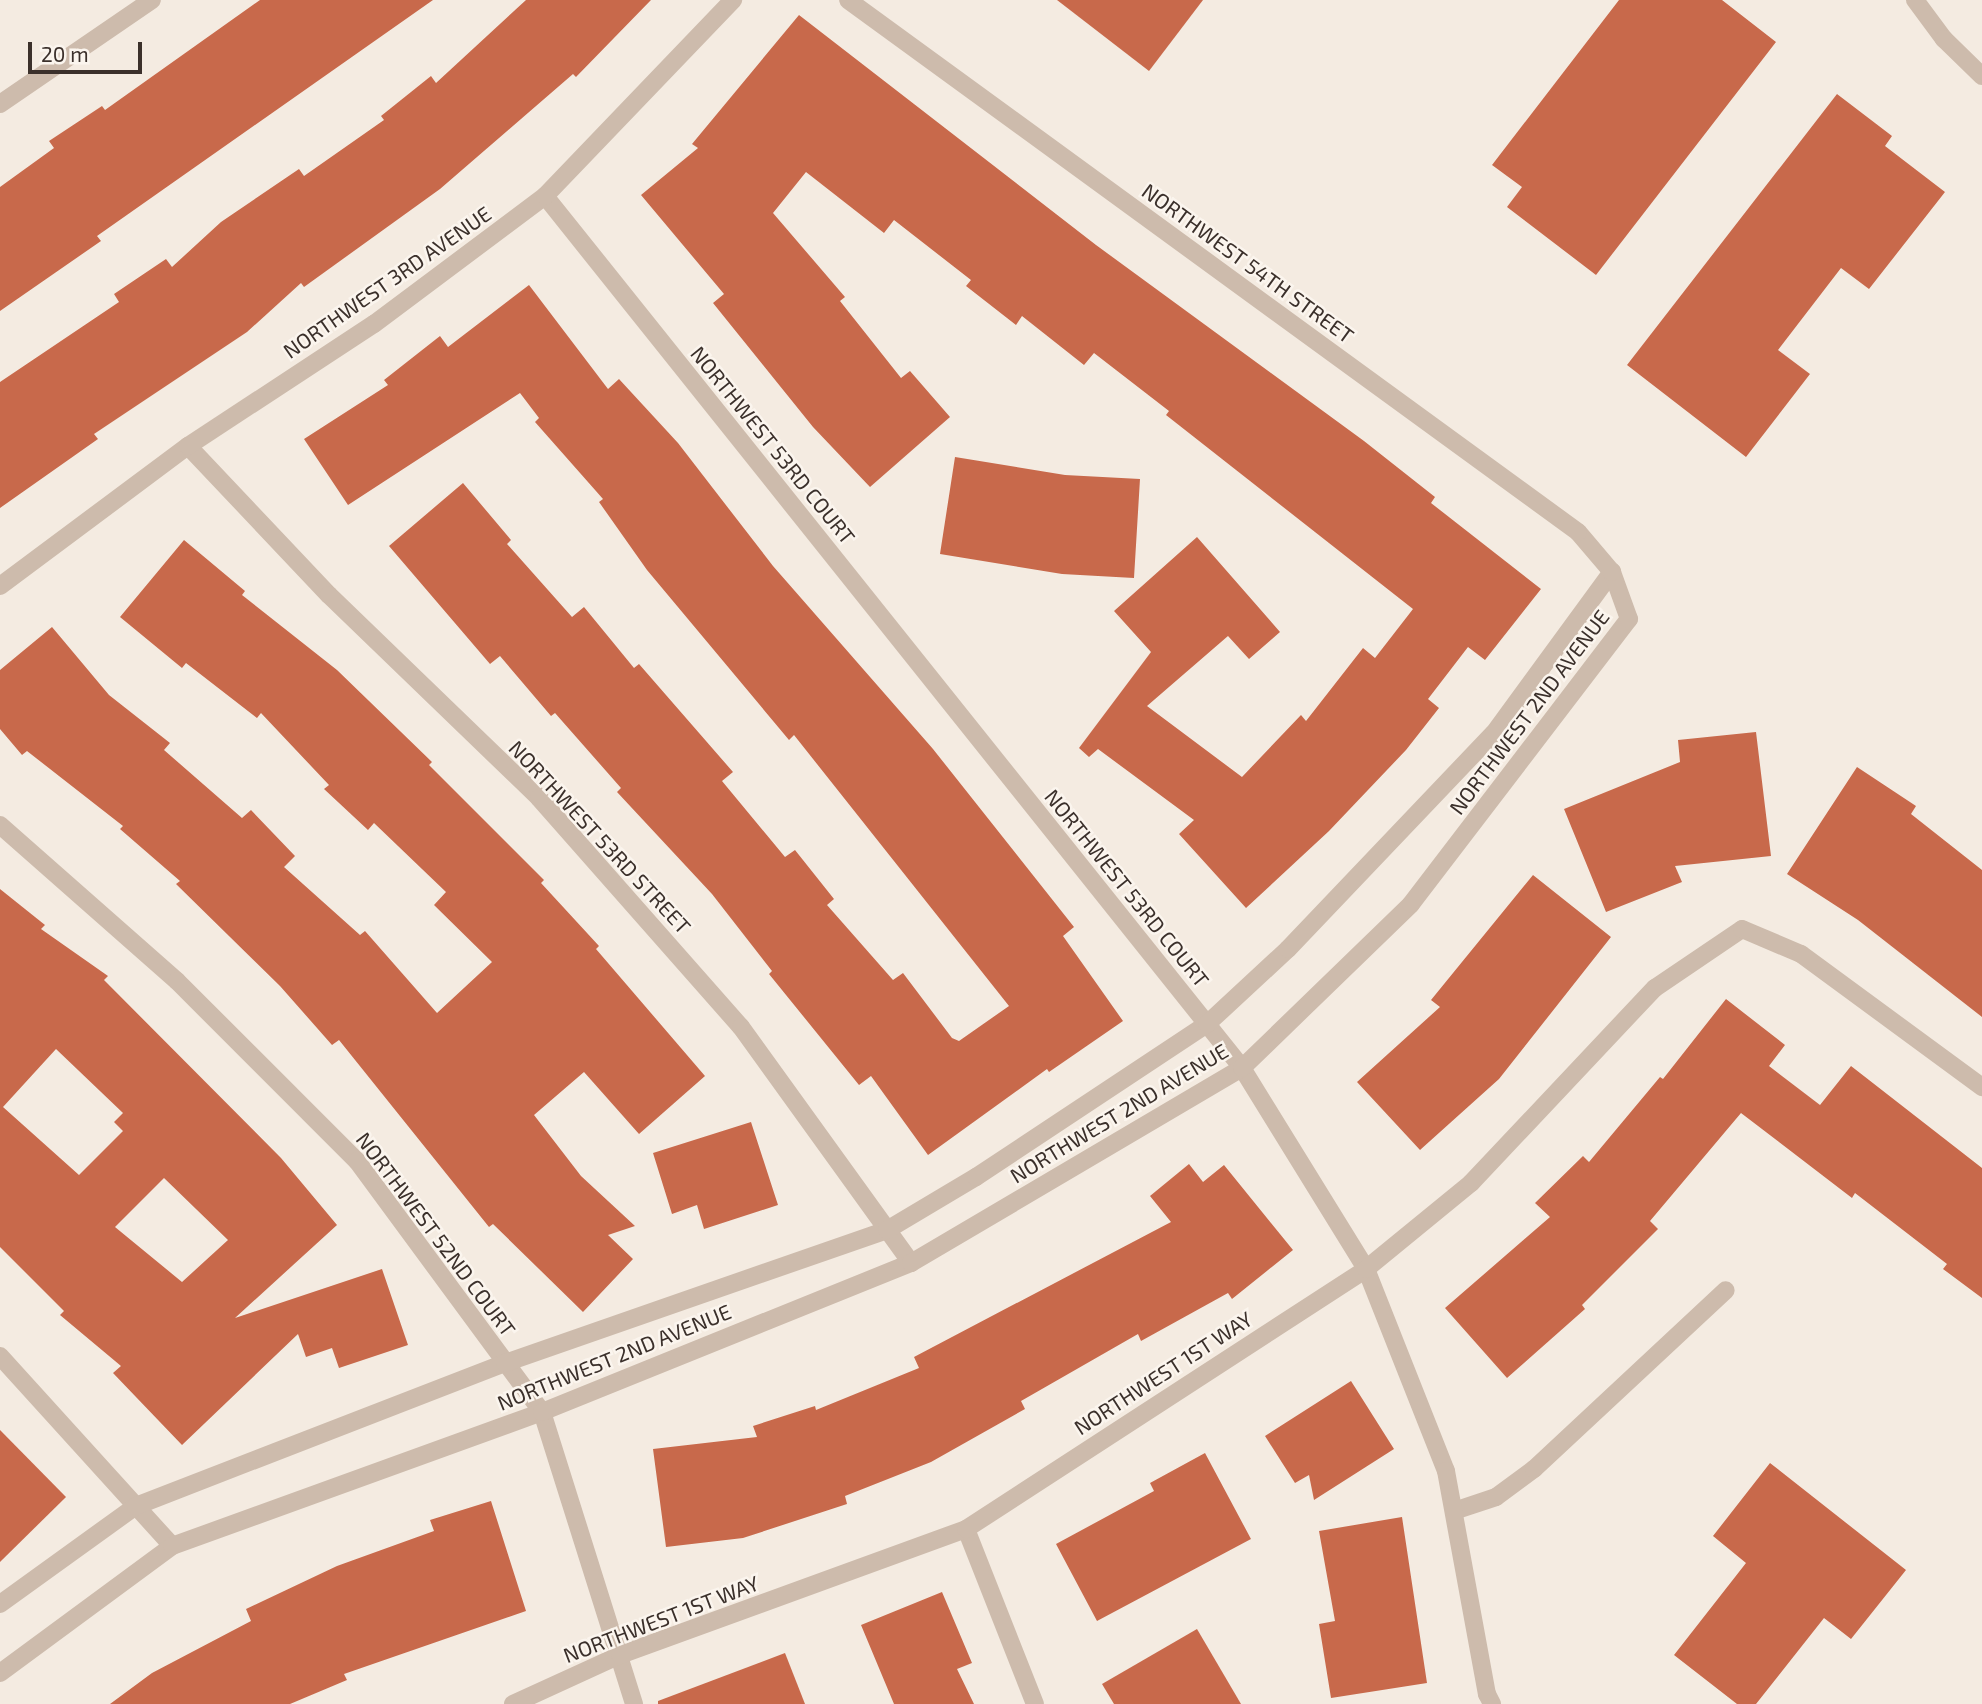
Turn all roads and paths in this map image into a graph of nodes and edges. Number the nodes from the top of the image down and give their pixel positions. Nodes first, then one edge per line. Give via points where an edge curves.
1 (152, 0) edge
2 (733, 0) edge
3 (848, 0) edge
4 (1915, 0) edge
5 (1982, 76) edge
6 (0, 104) edge
7 (545, 196) junction
8 (188, 446) junction
9 (1612, 572) junction
10 (0, 586) edge
11 (0, 825) edge
12 (1207, 1024) junction
13 (1242, 1068) junction
14 (1982, 1087) edge
15 (887, 1230) junction
16 (911, 1263) junction
17 (1366, 1269) junction
18 (1726, 1290) dead end
19 (0, 1356) edge
20 (505, 1363) junction
21 (542, 1412) junction
22 (136, 1506) junction
23 (1454, 1511) junction
24 (966, 1528) junction
25 (172, 1546) junction
26 (0, 1604) edge
27 (620, 1655) junction
28 (0, 1673) edge
29 (513, 1704) edge
30 (634, 1704) edge
31 (1035, 1704) edge
32 (1492, 1704) edge

1 - 6 street
2 - 7 street, NORTHWEST 3RD AVENUE
3 - 9 street, NORTHWEST 54TH STREET via 1578,532
4 - 5 street via 1944,39
7 - 8 street, NORTHWEST 3RD AVENUE via 374,324
7 - 12 street, NORTHWEST 53RD COURT
8 - 10 street, NORTHWEST 3RD AVENUE
8 - 15 street, NORTHWEST 53RD STREET via 329,595 539,798 741,1027
9 - 12 street, NORTHWEST 2ND AVENUE via 1494,733 1288,949
9 - 13 street, NORTHWEST 2ND AVENUE via 1629,619 1411,904
11 - 20 street, NORTHWEST 52ND COURT via 177,981 357,1161
12 - 13 street, NORTHWEST 53RD COURT
12 - 15 street, NORTHWEST 2ND AVENUE via 976,1177
13 - 16 street, NORTHWEST 2ND AVENUE
13 - 17 street, NORTHWEST 53RD COURT
14 - 17 street, NORTHWEST 1ST WAY via 1801,954 1742,929 1655,988 1471,1183
15 - 16 street, NORTHWEST 53RD STREET
15 - 20 street, NORTHWEST 2ND AVENUE
16 - 21 street, NORTHWEST 2ND AVENUE
17 - 23 street, NORTHWEST 53RD COURT via 1446,1471
17 - 24 street, NORTHWEST 1ST WAY
18 - 23 street via 1534,1469 1496,1497
19 - 22 street
20 - 21 street, NORTHWEST 52ND COURT
20 - 22 street, NORTHWEST 2ND AVENUE
21 - 25 street, NORTHWEST 2ND AVENUE
21 - 27 street, NORTHWEST 52ND COURT
22 - 25 street
22 - 26 street, NORTHWEST 2ND AVENUE
23 - 32 street, NORTHWEST 53RD COURT
24 - 27 street, NORTHWEST 1ST WAY
24 - 31 street
25 - 28 street, NORTHWEST 2ND AVENUE
27 - 29 street, NORTHWEST 1ST WAY
27 - 30 street, NORTHWEST 52ND COURT

